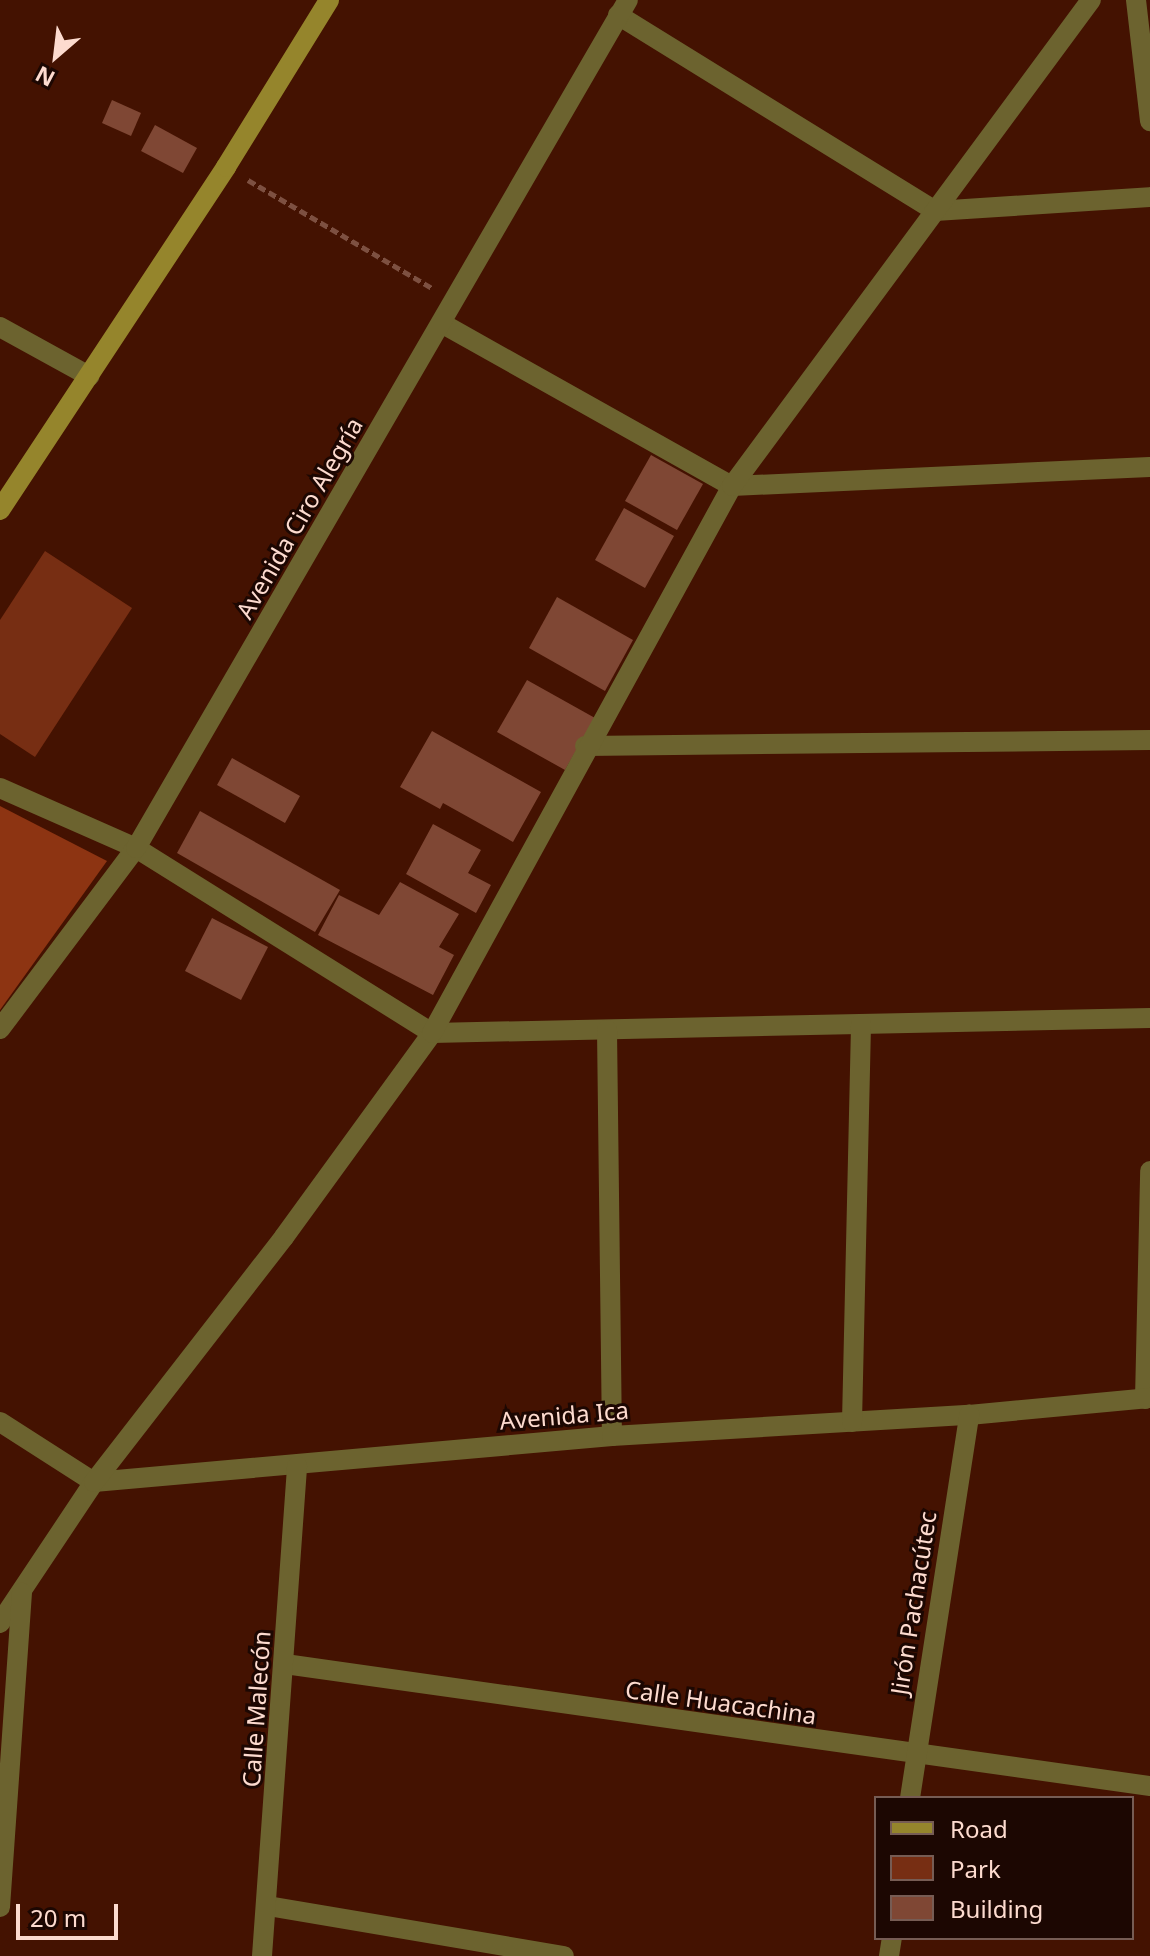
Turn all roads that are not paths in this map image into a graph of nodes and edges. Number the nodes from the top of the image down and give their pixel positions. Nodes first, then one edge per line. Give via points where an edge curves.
1 (329, 0) edge
2 (1091, 0) edge
3 (1136, 0) edge
4 (623, 8) edge
5 (1150, 121) edge
6 (1150, 197) edge
7 (935, 211) junction
8 (443, 324) junction
9 (0, 327) edge
10 (89, 376) junction
11 (1150, 467) edge
12 (732, 486) junction
13 (0, 510) edge
14 (1150, 740) edge
15 (585, 746) junction
16 (0, 788) edge
17 (136, 848) junction
18 (1150, 1018) edge
19 (861, 1024) junction
20 (0, 1029) edge
21 (607, 1030) junction
22 (432, 1033) junction
23 (1150, 1171) edge
24 (1148, 1399) edge
25 (969, 1415) junction
26 (0, 1422) edge
27 (852, 1422) junction
28 (612, 1436) junction
29 (297, 1466) junction
30 (94, 1482) junction
31 (22, 1593) junction
32 (0, 1623) edge
33 (285, 1664) junction
34 (915, 1756) junction
35 (1150, 1786) edge
36 (910, 1796) edge
37 (268, 1906) junction
38 (0, 1907) edge
39 (262, 1956) edge
40 (564, 1956) edge

1 - 10 street
2 - 7 street
3 - 5 street
4 - 7 street
4 - 8 street, Avenida Ciro Alegría
6 - 7 street
7 - 12 street
8 - 12 street
8 - 17 street, Avenida Ciro Alegría
9 - 10 street
10 - 13 street
11 - 12 street
12 - 15 street
14 - 15 street
15 - 22 street
16 - 17 street
17 - 20 street, Avenida Ciro Alegría
17 - 22 street
18 - 19 street
19 - 21 street
19 - 27 street
21 - 22 street
21 - 28 street
22 - 30 street via 284,1237
23 - 24 street
24 - 25 street, Avenida Ica
25 - 27 street, Avenida Ica
25 - 34 street, Jirón Pachacútec
26 - 30 street
27 - 28 street, Avenida Ica
28 - 29 street, Avenida Ica
29 - 30 street, Avenida Ica
29 - 33 street, Calle Malecón
30 - 31 street
31 - 32 street
31 - 38 street
33 - 34 street, Calle Huacachina
33 - 37 street, Calle Malecón
34 - 35 street, Calle Huacachina
34 - 36 street, Jirón Pachacútec
37 - 39 street, Calle Malecón
37 - 40 street

